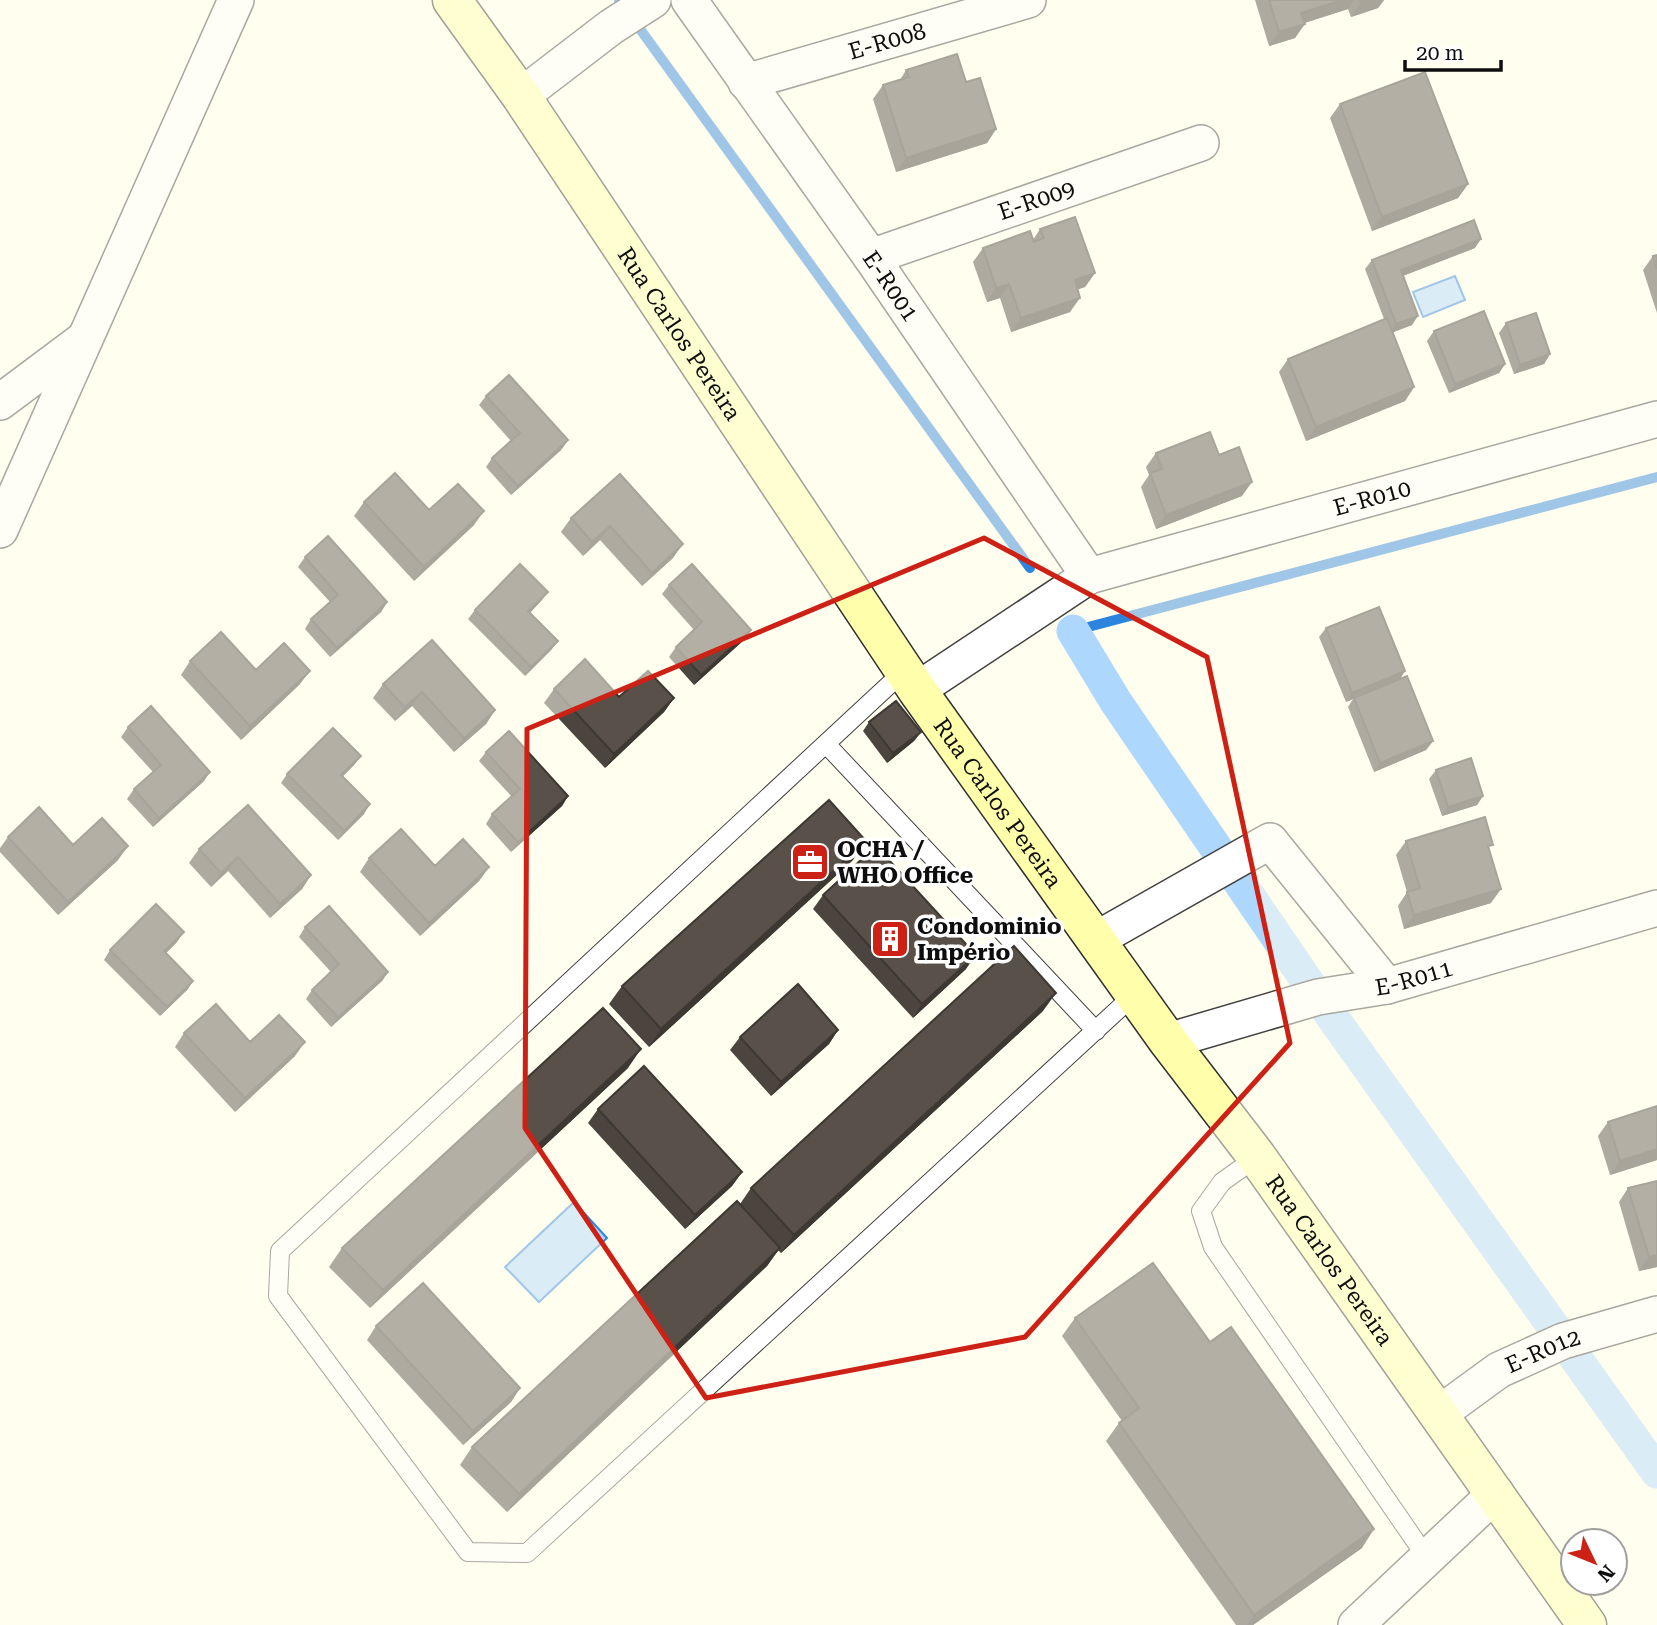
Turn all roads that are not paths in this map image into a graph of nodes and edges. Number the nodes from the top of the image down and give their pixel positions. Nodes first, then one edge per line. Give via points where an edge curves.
1 (236, 0) edge
2 (452, 0) edge
3 (689, 0) edge
4 (1028, 0) edge
5 (648, 3) edge
6 (746, 82) junction
7 (521, 96) junction
8 (1201, 143) dead end
9 (871, 257) junction
10 (86, 338) junction
11 (0, 402) edge
12 (1657, 419) edge
13 (0, 530) edge
14 (1089, 576) junction
15 (911, 680) junction
16 (827, 745) junction
17 (1657, 908) edge
18 (1097, 939) junction
19 (1387, 986) junction
20 (1135, 994) junction
21 (1096, 1031) junction
22 (1168, 1041) junction
23 (1257, 1157) junction
24 (1657, 1314) edge
25 (1440, 1413) junction
26 (1496, 1493) junction
27 (1427, 1558) junction
28 (1356, 1625) edge
29 (1587, 1625) edge

1 - 10 street
2 - 7 street, Rua Carlos Pereira
3 - 6 street, E-R001
4 - 6 street, E-R008
5 - 7 street
6 - 9 street, E-R001
7 - 15 street, Rua Carlos Pereira
8 - 9 street, E-R009
9 - 14 street, E-R001
10 - 11 street
10 - 13 street
12 - 14 street, E-R010
14 - 15 street, E-R010
15 - 16 lane
15 - 18 street, Rua Carlos Pereira
16 - 21 lane
16 - 21 lane via 280,1251 278,1296 468,1552 527,1553
17 - 19 street, E-R011
18 - 19 street via 1270,841
18 - 20 street, Rua Carlos Pereira
19 - 22 street, E-R011 via 1318,997
20 - 21 lane
20 - 22 street, Rua Carlos Pereira
22 - 23 street, Rua Carlos Pereira
23 - 25 street, Rua Carlos Pereira
23 - 27 lane via 1222,1182 1201,1211 1213,1247
24 - 25 street, E-R012 via 1563,1341 1499,1370
25 - 26 street, Rua Carlos Pereira
26 - 27 street
26 - 29 street, Rua Carlos Pereira
27 - 28 street

